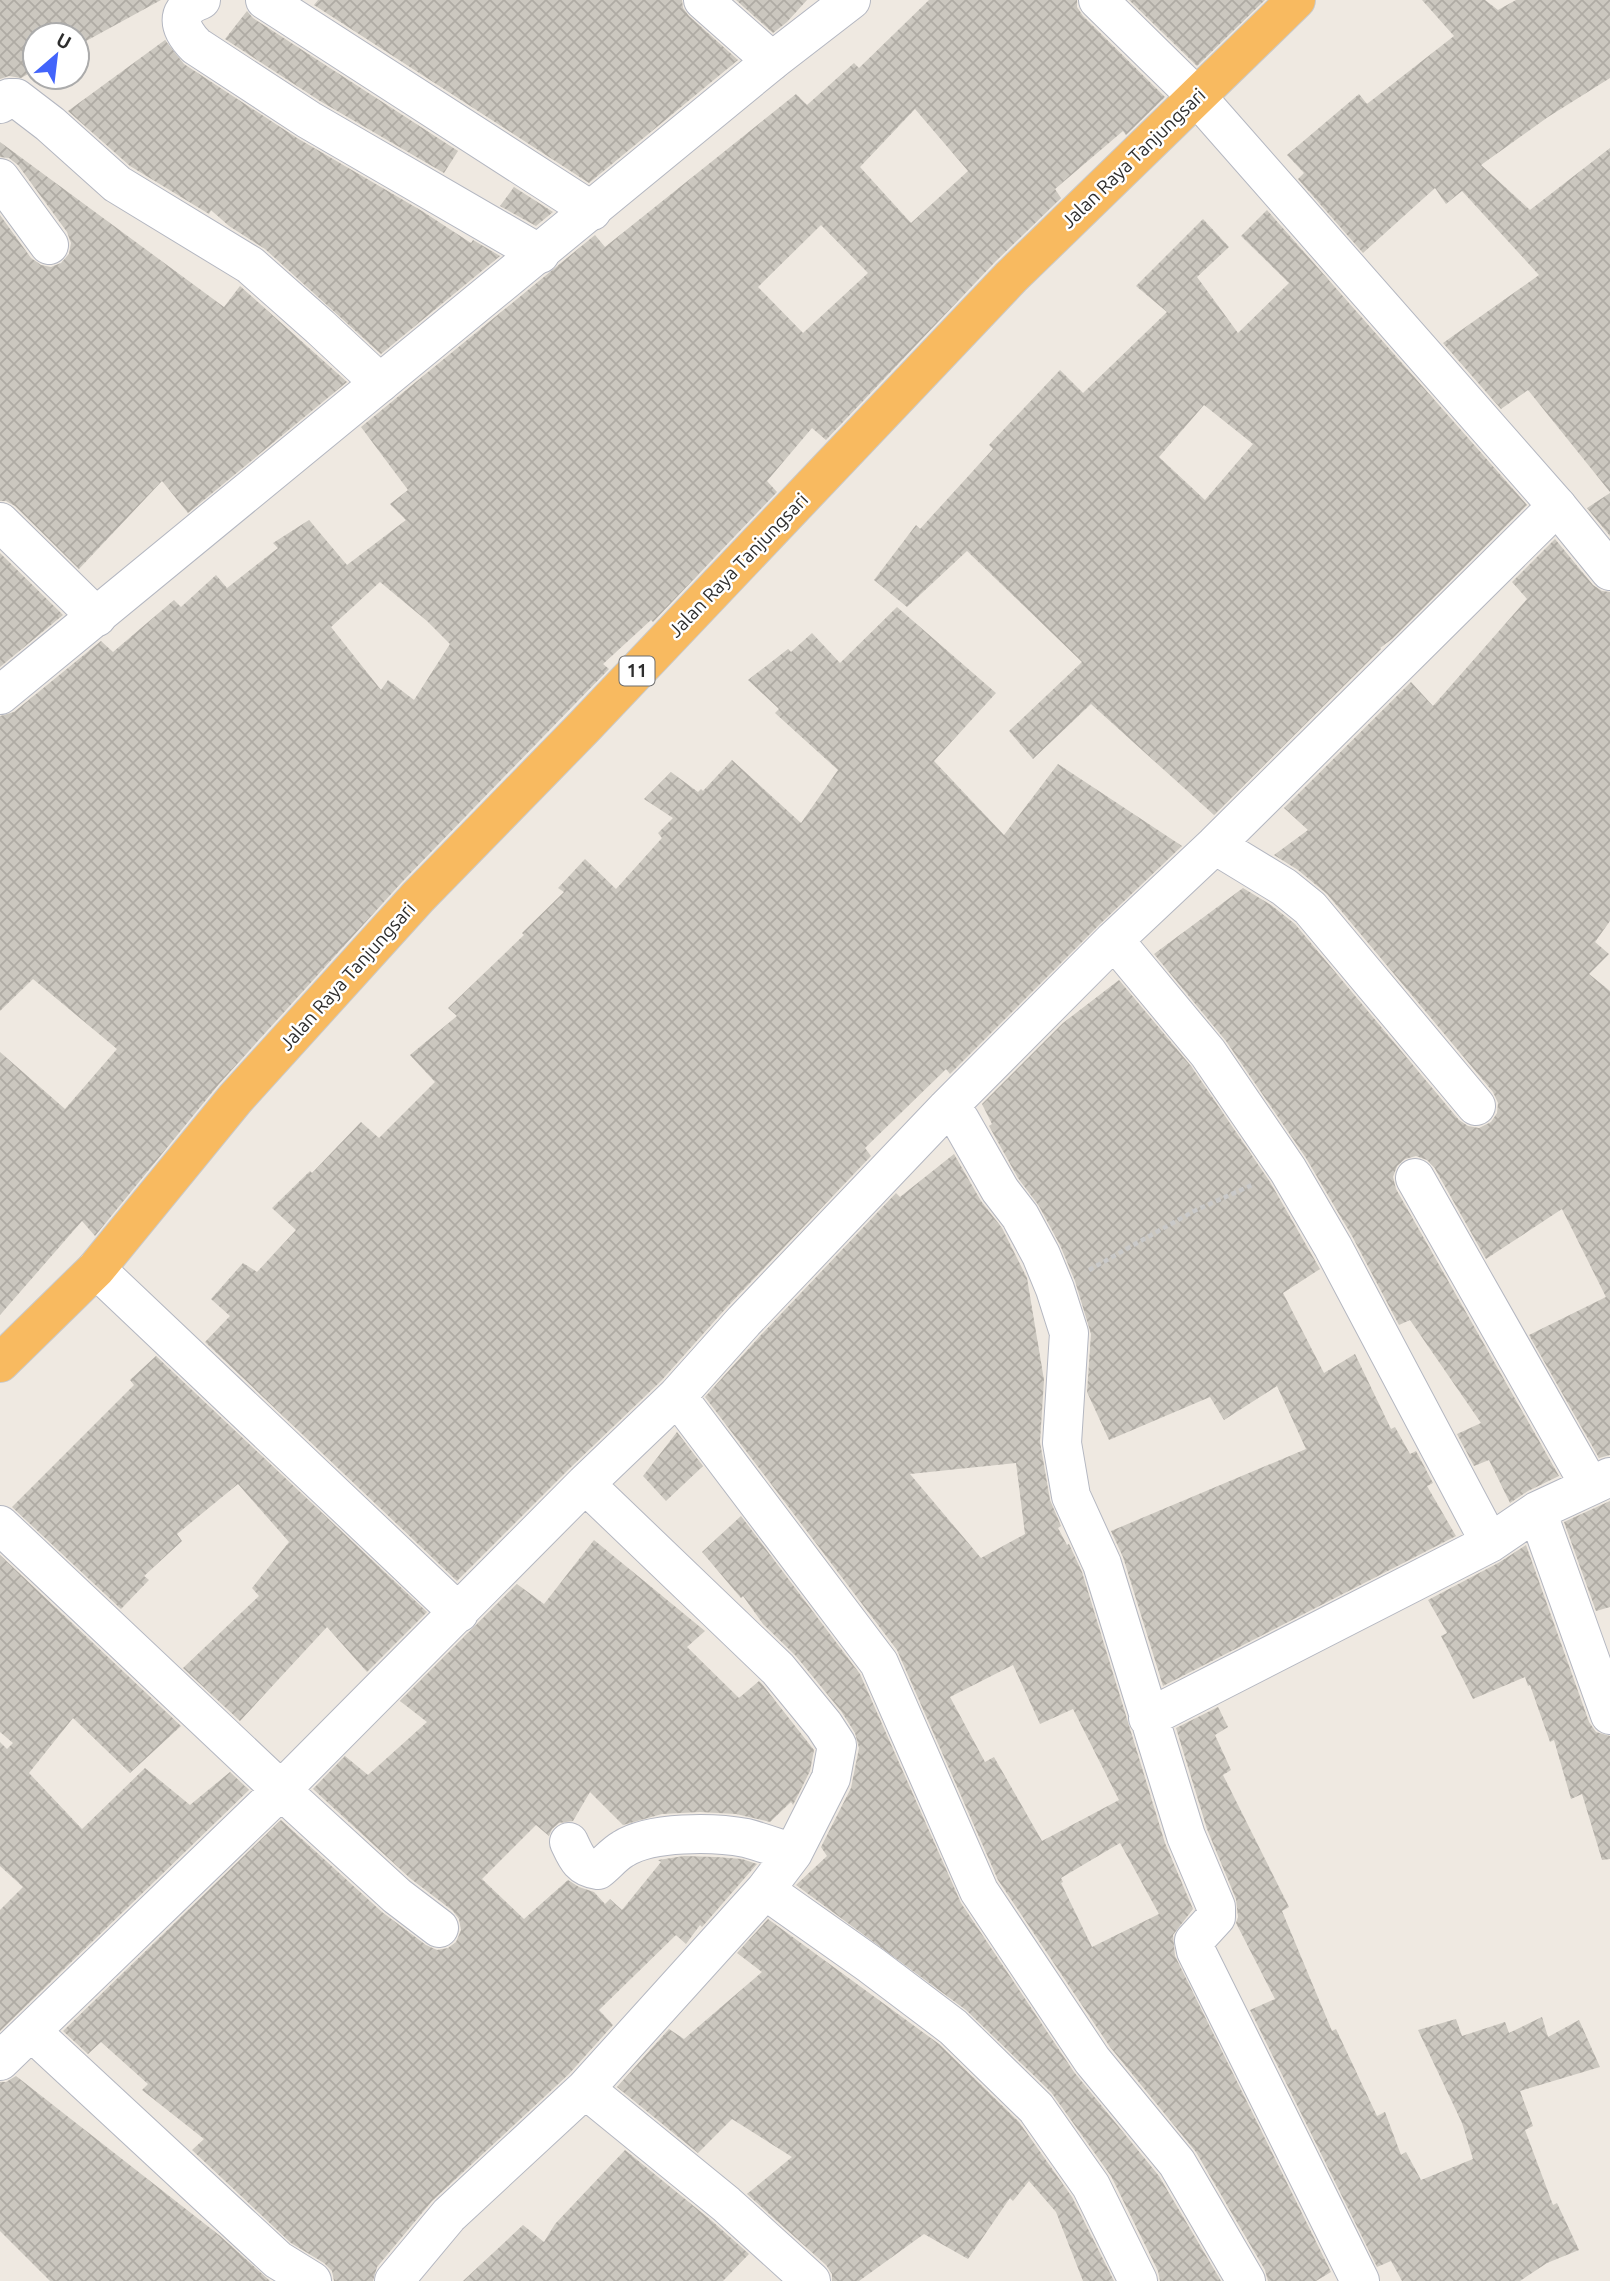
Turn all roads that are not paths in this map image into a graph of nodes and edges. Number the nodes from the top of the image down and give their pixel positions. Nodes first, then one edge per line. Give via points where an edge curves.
1 (201, 0) edge
2 (265, 0) edge
3 (703, 0) edge
4 (851, 0) edge
5 (1098, 0) edge
6 (1296, 0) edge
7 (772, 61) junction
8 (1197, 97) junction
9 (0, 104) edge
10 (0, 178) edge
11 (592, 211) junction
12 (49, 245) dead end
13 (540, 254) junction
14 (380, 383) junction
15 (1557, 506) junction
16 (0, 523) edge
17 (1610, 571) edge
18 (97, 617) junction
19 (0, 695) edge
20 (1215, 845) junction
21 (1114, 940) junction
22 (1476, 1106) dead end
23 (946, 1109) junction
24 (1415, 1178) dead end
25 (96, 1269) junction
26 (0, 1363) edge
27 (677, 1396) junction
28 (1600, 1481) edge
29 (585, 1484) junction
30 (1538, 1511) junction
31 (0, 1525) edge
32 (1490, 1543) junction
33 (459, 1613) junction
34 (1610, 1715) edge
35 (1148, 1718) junction
36 (281, 1790) junction
37 (569, 1842) dead end
38 (793, 1853) junction
39 (765, 1891) junction
40 (439, 1928) dead end
41 (32, 2032) junction
42 (0, 2061) edge
43 (585, 2089) junction
44 (312, 2281) edge
45 (394, 2281) edge
46 (811, 2281) edge
47 (1138, 2281) edge
48 (1246, 2281) edge
49 (1360, 2281) edge

1 - 13 street via 183,13 180,24 196,46 309,120
2 - 11 street
3 - 7 street
4 - 7 street
5 - 8 street
6 - 8 highway, Jalan Raya Tanjungsari / 11
7 - 11 street
8 - 15 street
8 - 25 highway, Jalan Raya Tanjungsari / 11 via 1011,277 418,897 235,1099
9 - 14 street via 16,98 117,184 250,265
10 - 12 street
11 - 13 street
13 - 14 street
14 - 18 street
15 - 17 street
15 - 20 street
16 - 18 street
18 - 19 street
20 - 21 street
20 - 22 street via 1310,908
21 - 23 street
21 - 32 street via 1208,1053 1288,1170
23 - 27 street
23 - 35 street via 960,1120 1020,1216 1055,1289 1069,1333 1062,1443 1071,1496 1102,1564
24 - 28 street
25 - 26 highway, Jalan Raya Tanjungsari / 11
25 - 33 street
27 - 29 street
27 - 48 street via 879,1663 979,1891 1092,2060 1177,2163
28 - 30 street
29 - 33 street
29 - 38 street via 778,1669 837,1745 831,1779
30 - 32 street
30 - 34 street
31 - 36 street
32 - 35 street
33 - 36 street
35 - 49 street via 1186,1836 1216,1907 1216,1917 1194,1941 1196,1951
36 - 40 street via 397,1896
36 - 41 street
37 - 38 street via 577,1860 598,1870 623,1849 664,1836 746,1838
38 - 39 street
39 - 43 street
39 - 47 street via 953,2027 1036,2108 1091,2186
41 - 42 street
41 - 44 street via 278,2259
43 - 45 street via 449,2215
43 - 46 street via 726,2204

